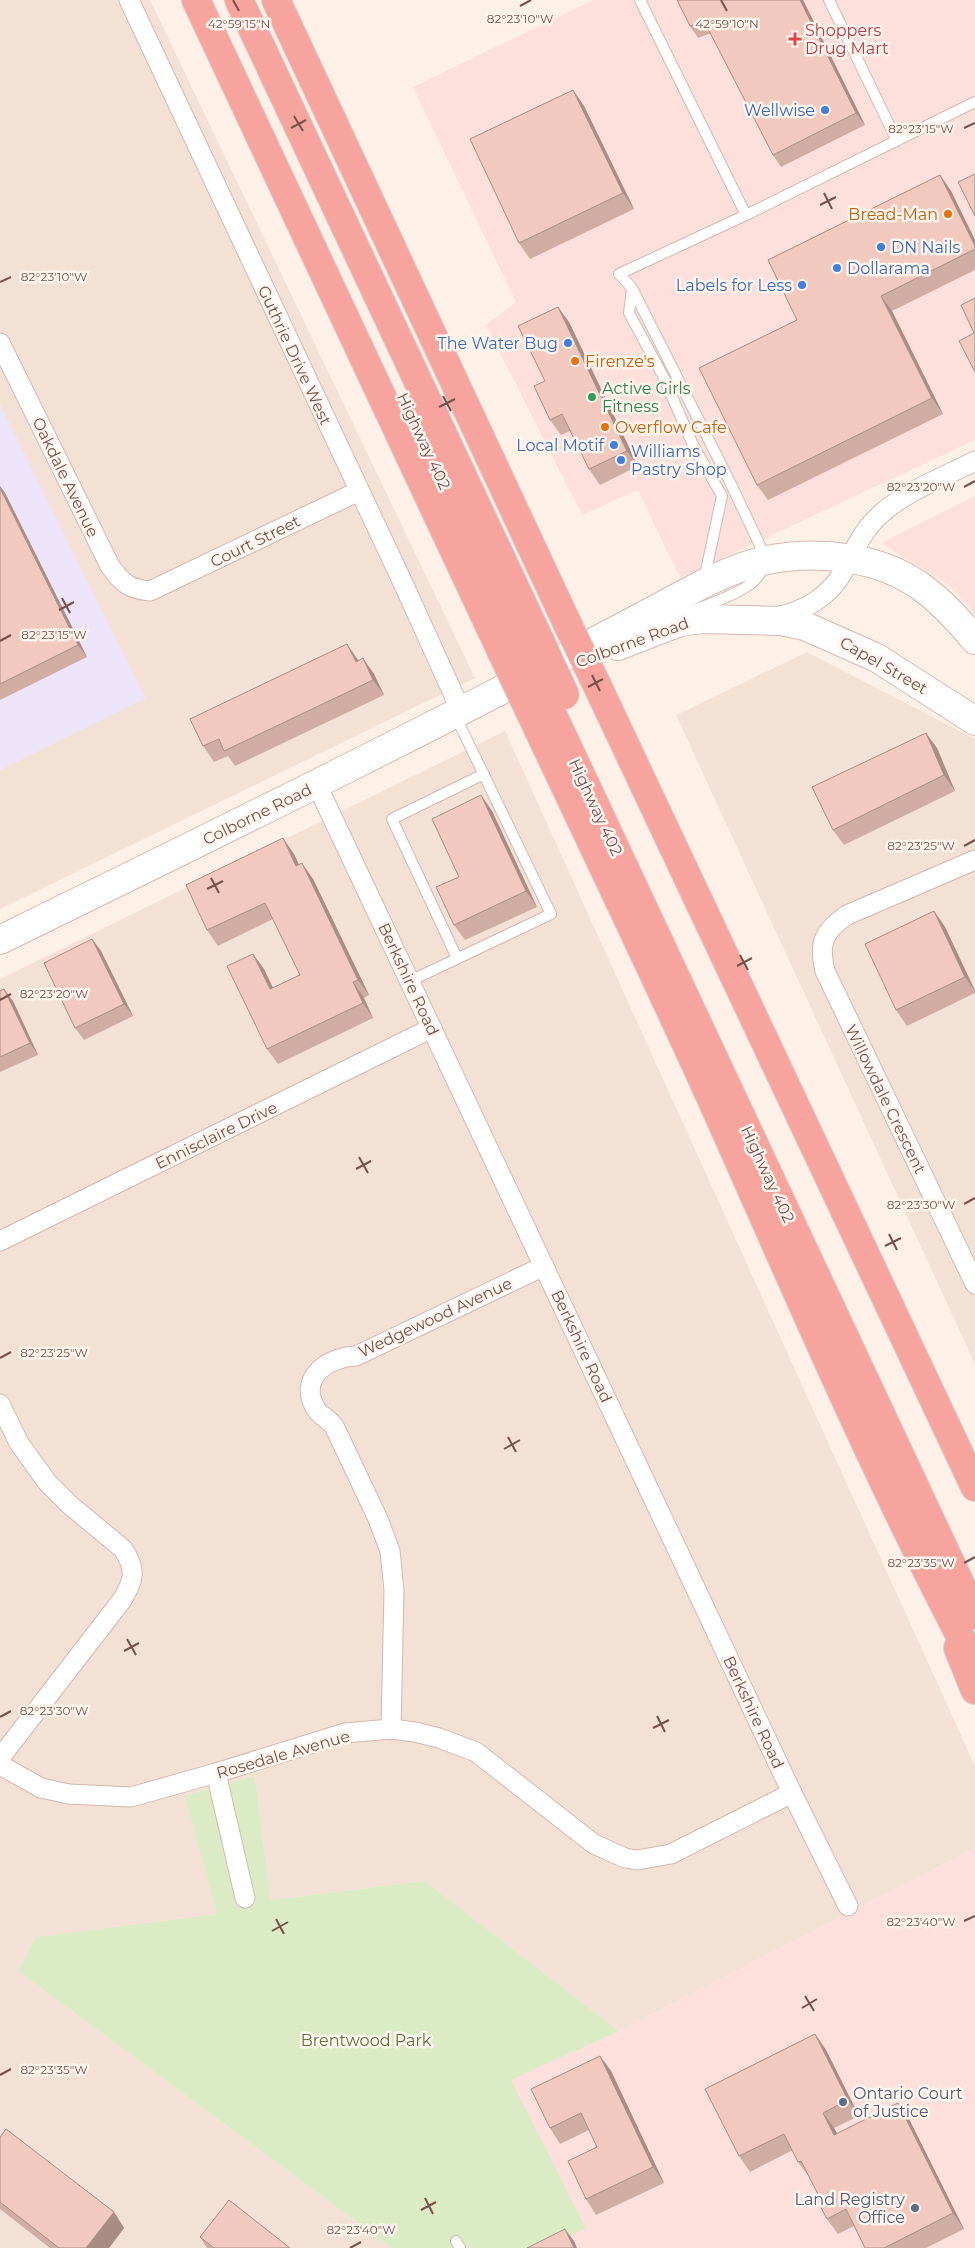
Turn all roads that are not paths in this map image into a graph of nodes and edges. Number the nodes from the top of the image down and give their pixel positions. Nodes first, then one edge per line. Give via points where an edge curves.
1 (129, 0) edge
2 (196, 0) edge
3 (217, 0) edge
4 (238, 0) edge
5 (276, 0) edge
6 (640, 0) edge
7 (829, 0) edge
8 (975, 102) edge
9 (897, 141) junction
10 (746, 215) junction
11 (632, 288) junction
12 (0, 343) edge
13 (975, 461) edge
14 (359, 491) junction
15 (896, 502) junction
16 (797, 556) junction
17 (849, 559) junction
18 (765, 560) junction
19 (703, 584) junction
20 (150, 591) joint
21 (758, 619) junction
22 (663, 628) junction
23 (975, 640) edge
24 (522, 649) junction
25 (513, 685) junction
26 (548, 704) junction
27 (458, 712) junction
28 (975, 721) edge
29 (484, 774) junction
30 (316, 785) junction
31 (975, 860) edge
32 (0, 940) edge
33 (457, 958) junction
34 (410, 981) junction
35 (432, 1028) junction
36 (0, 1241) edge
37 (544, 1266) junction
38 (975, 1284) edge
39 (0, 1404) edge
40 (957, 1448) junction
41 (975, 1481) edge
42 (975, 1487) edge
43 (975, 1571) edge
44 (931, 1582) junction
45 (975, 1615) edge
46 (975, 1664) edge
47 (975, 1690) edge
48 (391, 1729) junction
49 (0, 1758) edge
50 (0, 1764) edge
51 (216, 1774) junction
52 (792, 1793) junction
53 (245, 1898) dead end
54 (848, 1906) dead end

1 - 14 street, Guthrie Drive West
2 - 24 highway
3 - 24 highway, Highway 402
4 - 24 highway
5 - 40 highway, bridge
6 - 10 lane
7 - 9 lane
8 - 9 lane
9 - 10 lane
10 - 11 lane via 619,274
11 - 18 lane via 729,480
11 - 19 lane via 629,313 663,376 693,445 722,496
12 - 20 street, Oakdale Avenue via 110,566 121,582
13 - 15 street, Colborne Road
14 - 20 street, Court Street
14 - 27 street, Guthrie Drive West
15 - 16 street via 869,520 844,546
15 - 17 street, Colborne Road via 871,523
16 - 17 street, Colborne Road
16 - 18 street, Colborne Road
17 - 21 street, Colborne Road via 838,580 821,597 790,614
17 - 23 street via 886,568 923,588
18 - 19 street, Colborne Road
18 - 22 lane via 763,571 750,584 693,610
19 - 25 street, Colborne Road
21 - 22 street, Colborne Road via 703,618
21 - 28 street, Capel Street via 805,626 852,645 901,672
22 - 25 street, Colborne Road
24 - 26 highway, Highway 402, bridge
25 - 27 street, Colborne Road
26 - 43 highway
26 - 44 highway via 712,1102
26 - 45 highway, Highway 402
27 - 29 lane
27 - 30 street, Colborne Road
29 - 33 lane via 392,819
29 - 33 lane via 551,914
30 - 32 street, Colborne Road
30 - 34 street, Berkshire Road
31 - 38 street, Willowdale Crescent via 847,915 831,926 821,954 824,971
33 - 34 lane
34 - 35 street, Berkshire Road
35 - 36 street, Ennisclaire Drive
35 - 37 street, Berkshire Road
37 - 48 street, Wedgewood Avenue via 356,1356 330,1361 313,1380 315,1407 335,1428 390,1551 394,1590
37 - 52 street, Berkshire Road
39 - 49 street via 29,1459 58,1494 123,1549 130,1560 133,1579 111,1614
40 - 41 highway
40 - 42 highway
44 - 46 highway
44 - 47 highway
48 - 51 street, Rosedale Avenue via 344,1733
48 - 52 street, Rosedale Avenue via 439,1738 476,1752 594,1844 637,1860 671,1854
50 - 51 street, Rosedale Avenue via 41,1788 69,1794 131,1797
51 - 53 street
52 - 54 street, Berkshire Road

